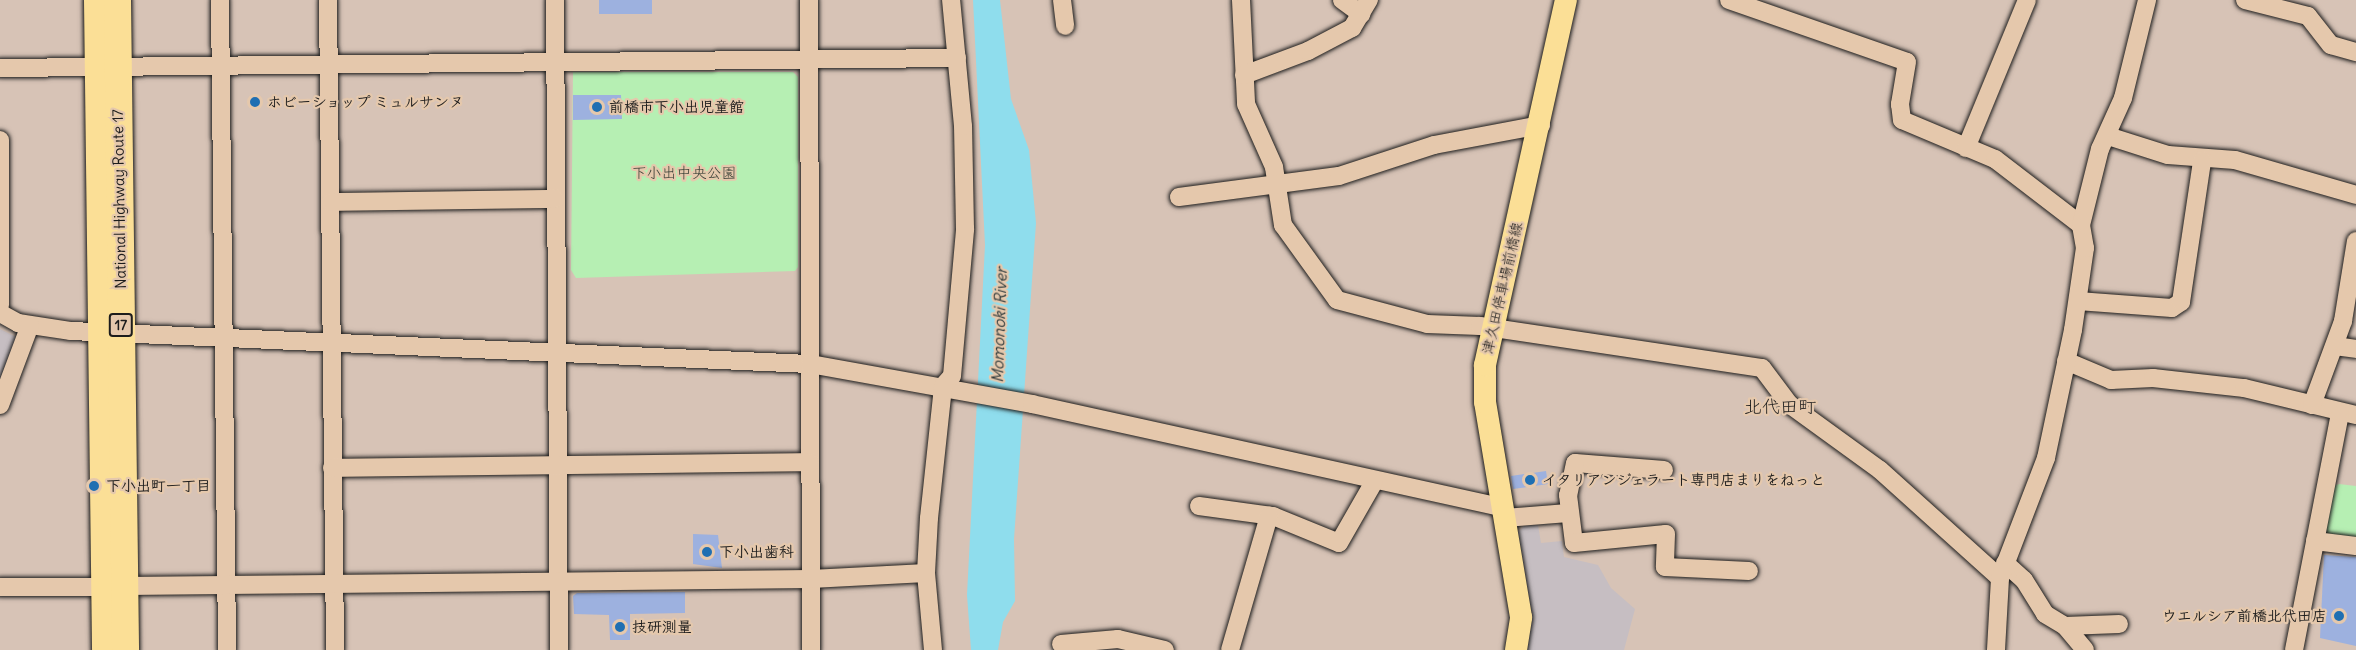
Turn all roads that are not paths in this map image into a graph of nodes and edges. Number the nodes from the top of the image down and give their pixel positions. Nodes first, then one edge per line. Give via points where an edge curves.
1 (98, 0) edge
2 (117, 0) edge
3 (220, 0) edge
4 (328, 0) edge
5 (555, 0) edge
6 (809, 0) edge
7 (951, 0) edge
8 (1062, 0) edge
9 (1241, 0) edge
10 (1342, 0) edge
11 (1566, 0) edge
12 (1729, 0) edge
13 (2027, 0) edge
14 (2147, 0) edge
15 (2245, 0) edge
16 (1365, 7) edge
17 (1065, 26) dead end
18 (2356, 52) edge
19 (957, 58) junction
20 (556, 62) junction
21 (810, 62) junction
22 (329, 65) junction
23 (0, 68) edge
24 (108, 68) junction
25 (220, 68) junction
26 (1244, 75) junction
27 (1541, 125) junction
28 (2108, 136) junction
29 (0, 140) edge
30 (1966, 148) junction
31 (2202, 161) junction
32 (1278, 186) junction
33 (2356, 195) edge
34 (1179, 196) dead end
35 (555, 199) junction
36 (331, 202) junction
37 (2081, 225) junction
38 (2356, 242) edge
39 (2353, 281) edge
40 (2078, 301) junction
41 (0, 305) edge
42 (0, 313) edge
43 (30, 325) junction
44 (1491, 329) junction
45 (111, 332) junction
46 (224, 336) junction
47 (332, 341) junction
48 (2335, 346) junction
49 (2356, 349) edge
50 (558, 351) junction
51 (2066, 361) junction
52 (810, 364) junction
53 (943, 386) junction
54 (0, 405) edge
55 (2312, 405) junction
56 (2348, 414) edge
57 (810, 462) junction
58 (559, 466) junction
59 (332, 468) junction
60 (1664, 470) dead end
61 (1374, 482) junction
62 (1200, 506) dead end
63 (1504, 513) junction
64 (1568, 513) junction
65 (1269, 516) junction
66 (2316, 541) junction
67 (2356, 546) edge
68 (2003, 570) junction
69 (1749, 571) dead end
70 (926, 573) junction
71 (811, 579) junction
72 (559, 582) junction
73 (227, 585) junction
74 (334, 585) junction
75 (0, 587) edge
76 (115, 587) junction
77 (2119, 624) dead end
78 (2065, 626) junction
79 (1061, 644) dead end
80 (105, 650) edge
81 (125, 650) edge
82 (227, 650) edge
83 (335, 650) edge
84 (559, 650) edge
85 (811, 650) edge
86 (933, 650) edge
87 (1165, 650) edge
88 (1230, 650) edge
89 (1515, 650) edge
90 (1996, 650) edge
91 (2085, 650) edge
92 (2294, 650) edge

1 - 24 highway, National Highway Route 17 / 17
2 - 24 highway, National Highway Route 17 / 17
3 - 25 street
4 - 22 street
5 - 20 street
6 - 21 street
7 - 19 street
8 - 17 street
9 - 26 street
10 - 16 street
11 - 27 main road, 津久田停車場前橋線
12 - 30 street via 1907,62 1900,104 1902,120
13 - 30 street
14 - 28 street via 2123,98
15 - 18 street via 2308,15 2331,45
16 - 26 street via 1352,28 1308,51
19 - 21 street
19 - 53 street via 965,229 952,376
20 - 21 street
20 - 22 street
20 - 35 street
21 - 52 street
22 - 25 street
22 - 36 street
23 - 24 street
24 - 25 street
24 - 45 highway, National Highway Route 17 / 17
25 - 46 street
26 - 32 street via 1246,104 1267,147
27 - 32 street via 1434,145 1340,176
27 - 44 main road, 津久田停車場前橋線
28 - 31 street
28 - 37 street via 2100,149
29 - 41 street
30 - 37 street via 1995,159
31 - 33 street via 2235,160
31 - 40 street via 2181,302 2172,308
32 - 34 street
32 - 44 street via 1286,230 1337,300 1414,322
35 - 36 street
35 - 50 street
36 - 47 street
37 - 40 street via 2085,248
38 - 39 street
39 - 48 street
40 - 51 street
42 - 43 street
43 - 45 street
43 - 54 street
44 - 63 main road, 津久田停車場前橋線 via 1485,402
44 - 68 street via 1762,368 1789,404 1846,450 1880,470
45 - 46 street
45 - 76 highway, National Highway Route 17 / 17
46 - 47 street
46 - 73 street
47 - 50 street
47 - 59 street
48 - 49 street
48 - 55 street
50 - 52 street
50 - 58 street
51 - 55 street via 2111,380 2153,378 2244,388
51 - 68 street via 2046,458
52 - 53 street
52 - 57 street
53 - 61 street
53 - 70 street
55 - 56 street
56 - 66 street
57 - 58 street
57 - 71 street
58 - 59 street
58 - 72 street
59 - 74 street
60 - 64 street via 1575,463
61 - 63 street
61 - 65 street via 1339,543 1305,526
62 - 65 street
63 - 64 street
63 - 89 main road, 津久田停車場前橋線 via 1521,617
64 - 69 street via 1574,543 1666,534 1665,567
65 - 88 street
66 - 67 street
66 - 92 street
68 - 78 street via 2024,580 2045,614
68 - 90 street
70 - 71 street
70 - 86 street
71 - 72 street
71 - 85 street
72 - 74 street
72 - 84 street
73 - 74 street
73 - 76 street
73 - 82 street
74 - 83 street
75 - 76 street
76 - 80 highway, National Highway Route 17 / 17
76 - 81 highway, National Highway Route 17 / 17
77 - 78 street
78 - 91 street
79 - 87 street via 1118,639

